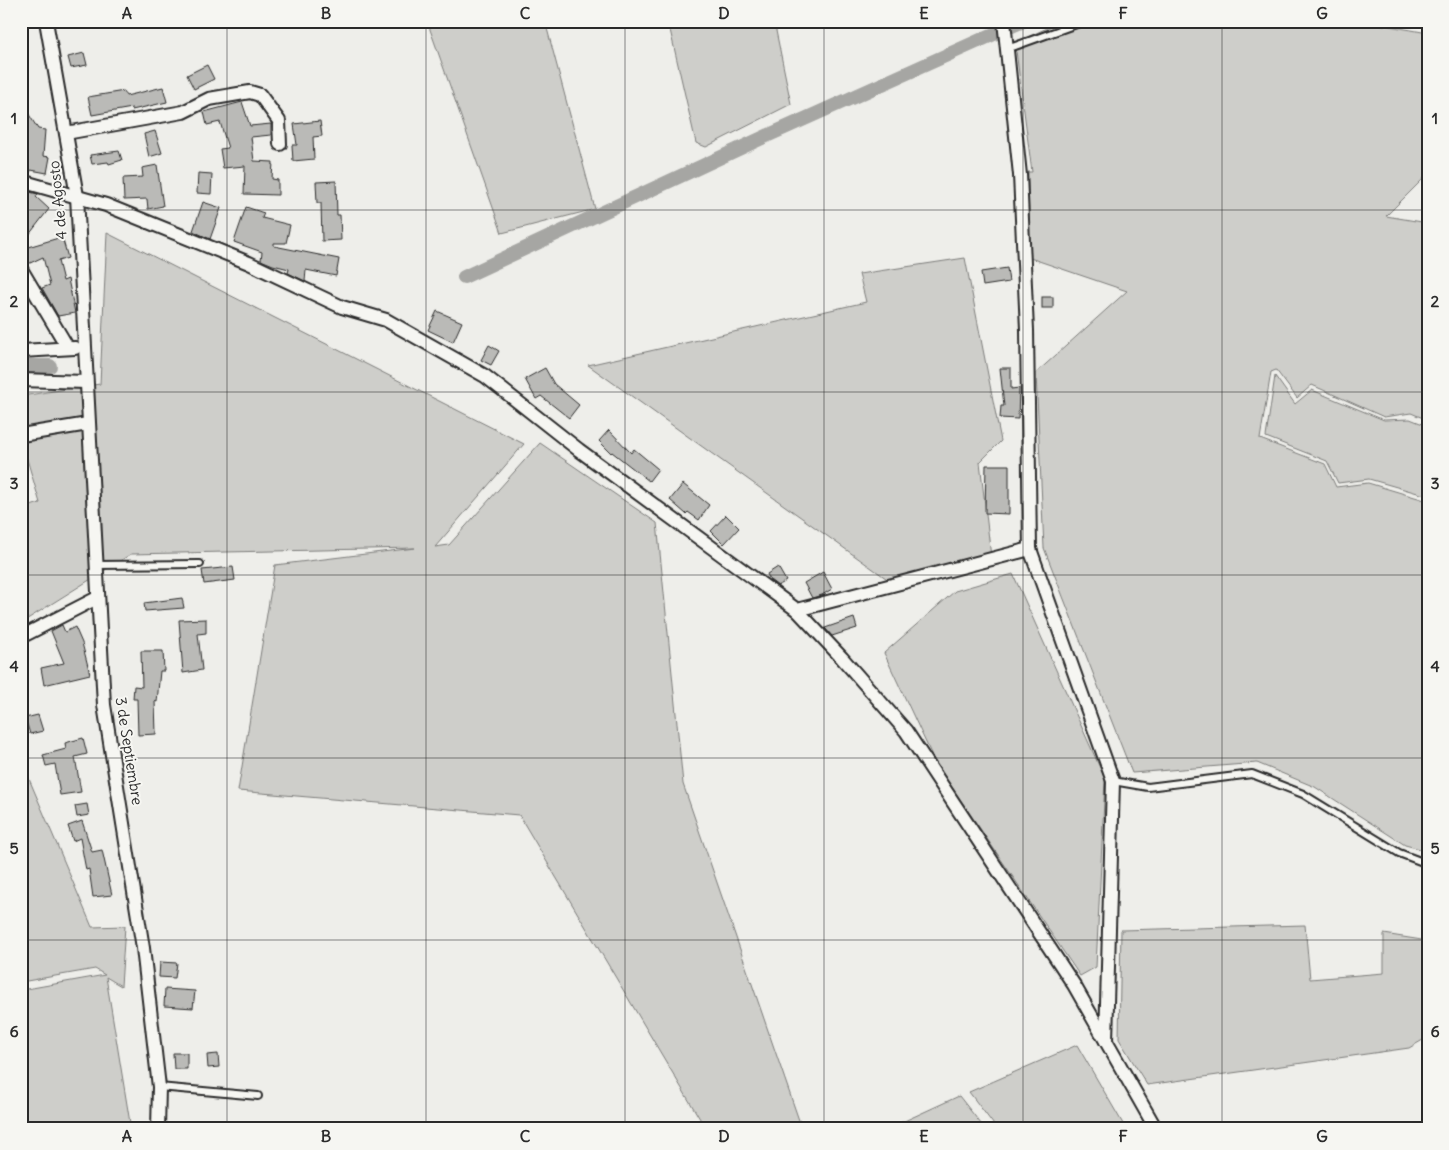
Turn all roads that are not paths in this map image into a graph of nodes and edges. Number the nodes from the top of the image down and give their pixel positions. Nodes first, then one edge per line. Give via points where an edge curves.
1 (46, 21) edge
2 (1004, 21) edge
3 (1085, 21) edge
4 (1007, 44) junction
5 (66, 132) junction
6 (280, 144) dead end
7 (21, 181) edge
8 (77, 196) junction
9 (21, 269) edge
10 (68, 348) junction
11 (84, 348) junction
12 (21, 350) edge
13 (86, 379) junction
14 (21, 380) edge
15 (88, 424) junction
16 (21, 435) edge
17 (1030, 549) junction
18 (200, 564) dead end
19 (96, 565) junction
20 (98, 598) junction
21 (797, 610) junction
22 (21, 637) edge
23 (1113, 781) junction
24 (1428, 864) edge
25 (1106, 1041) junction
26 (159, 1086) junction
27 (258, 1096) dead end
28 (158, 1129) edge
29 (1156, 1129) edge

1 - 5 street, 4 de Agosto
2 - 4 street
3 - 4 lane
4 - 17 street via 1020,175 1027,330
5 - 6 street via 184,112 209,99 250,92 260,95 279,120
5 - 8 street, 4 de Agosto
7 - 8 street
8 - 11 street, 4 de Agosto
8 - 21 street via 106,204 249,263 342,307 386,320 485,376 579,450
9 - 10 street
10 - 11 street
10 - 12 street
11 - 13 street, 4 de Agosto
13 - 14 street
13 - 15 street, 3 de Septiembre
15 - 16 street
15 - 19 street, 3 de Septiembre
17 - 21 street
17 - 23 street
18 - 19 lane
19 - 20 street, 3 de Septiembre
20 - 22 street
20 - 26 street, 3 de Septiembre via 104,705 143,948
21 - 25 street via 906,732 1074,985
23 - 24 lane via 1148,787 1252,774 1303,794 1399,853
23 - 25 street
25 - 29 street
26 - 27 lane
26 - 28 street, 3 de Septiembre

